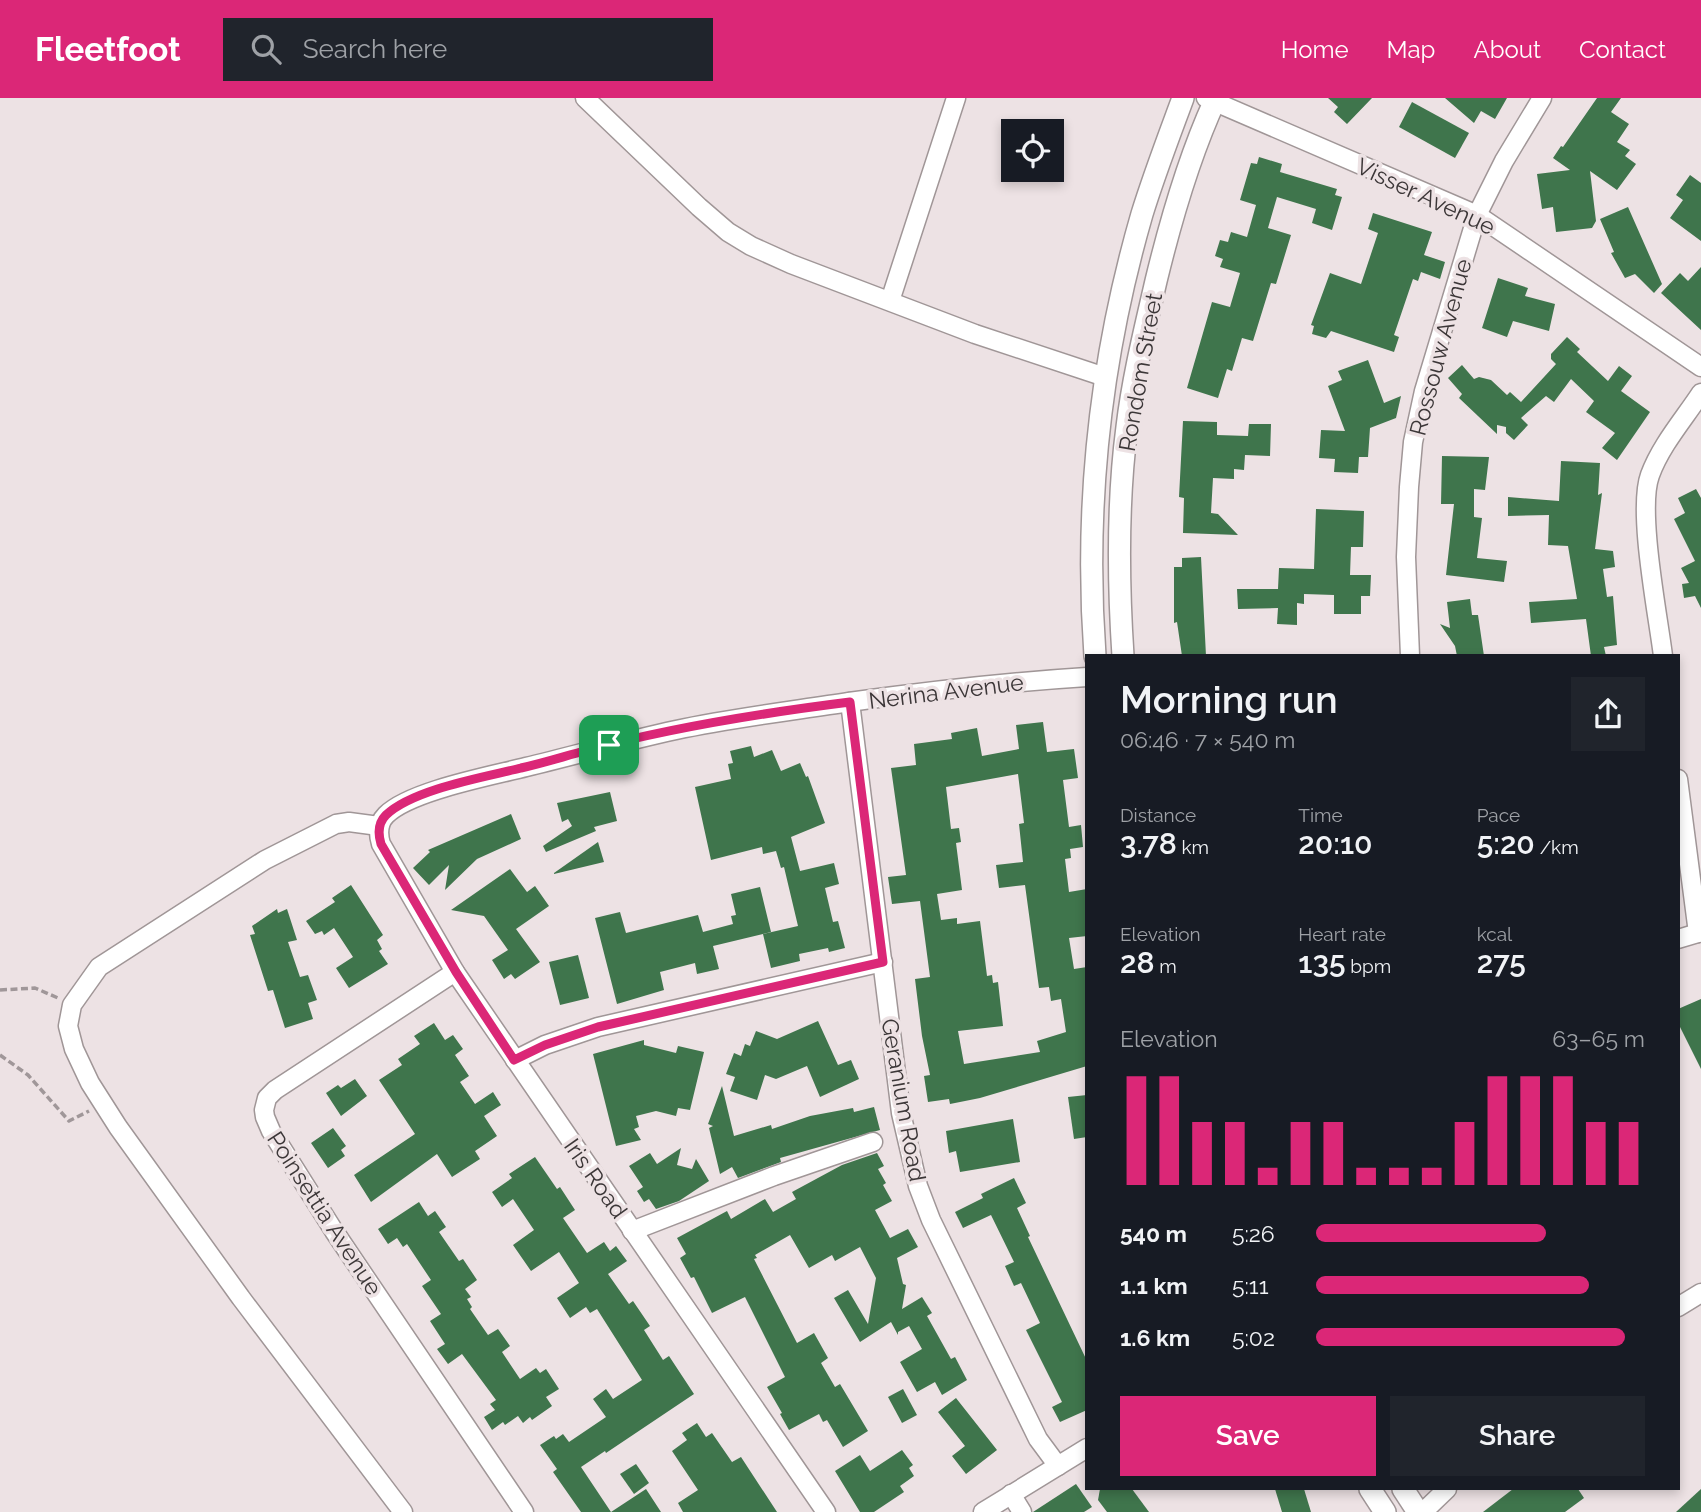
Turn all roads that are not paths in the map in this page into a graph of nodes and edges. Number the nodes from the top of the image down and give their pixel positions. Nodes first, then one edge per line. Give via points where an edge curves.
1 (584, 98) edge
2 (956, 98) edge
3 (1183, 98) edge
4 (1542, 98) edge
5 (1212, 99) edge
6 (1477, 215) junction
7 (890, 301) junction
8 (1701, 367) edge
9 (1105, 377) junction
10 (1701, 393) edge
11 (1095, 654) edge
12 (1123, 654) edge
13 (1410, 654) edge
14 (1663, 654) edge
15 (1085, 677) edge
16 (850, 702) junction
17 (1680, 794) edge
18 (379, 831) junction
19 (1699, 932) edge
20 (1680, 938) edge
21 (883, 962) junction
22 (456, 972) junction
23 (514, 1060) junction
24 (873, 1142) dead end
25 (632, 1231) junction
26 (1701, 1293) edge
27 (1680, 1306) edge
28 (1085, 1449) edge
29 (1058, 1466) junction
30 (1371, 1490) edge
31 (1405, 1490) edge
32 (1446, 1490) edge
33 (1011, 1494) junction
34 (403, 1512) edge
35 (524, 1512) edge
36 (826, 1512) edge
37 (983, 1512) edge
38 (1022, 1512) edge
39 (1385, 1512) edge
40 (1418, 1512) edge
41 (1423, 1512) edge

1 - 7 street via 728,232 791,264
2 - 7 street
3 - 9 street, Rondom Street via 1143,213
4 - 6 street, Rossouw Avenue
5 - 6 street, Visser Avenue
5 - 12 street, Rondom Street via 1171,219 1132,390 1121,503
6 - 8 street, Visser Avenue
6 - 13 street, Rossouw Avenue via 1413,442 1406,557
7 - 9 street
9 - 11 street, Rondom Street via 1091,501
10 - 14 street via 1649,477 1647,530
15 - 16 street, Nerina Avenue
16 - 18 street, Nerina Avenue via 609,745 448,787 399,806 385,816
16 - 21 street, Geranium Road
17 - 19 street
18 - 22 street, Iris Road
18 - 34 street via 349,822 337,824 265,860 99,967 72,1005 68,1026 103,1104 241,1298
19 - 20 street
21 - 23 street via 598,1027
21 - 29 street, Geranium Road via 901,1113 923,1201 1038,1439
22 - 23 street, Iris Road
22 - 35 street, Poinsettia Avenue via 275,1090 267,1098 264,1117 334,1231
23 - 25 street, Iris Road
24 - 25 street
25 - 36 street, Iris Road
26 - 27 street
28 - 29 street
29 - 33 street
30 - 39 street
31 - 40 street
32 - 41 street
33 - 37 street
33 - 38 street

